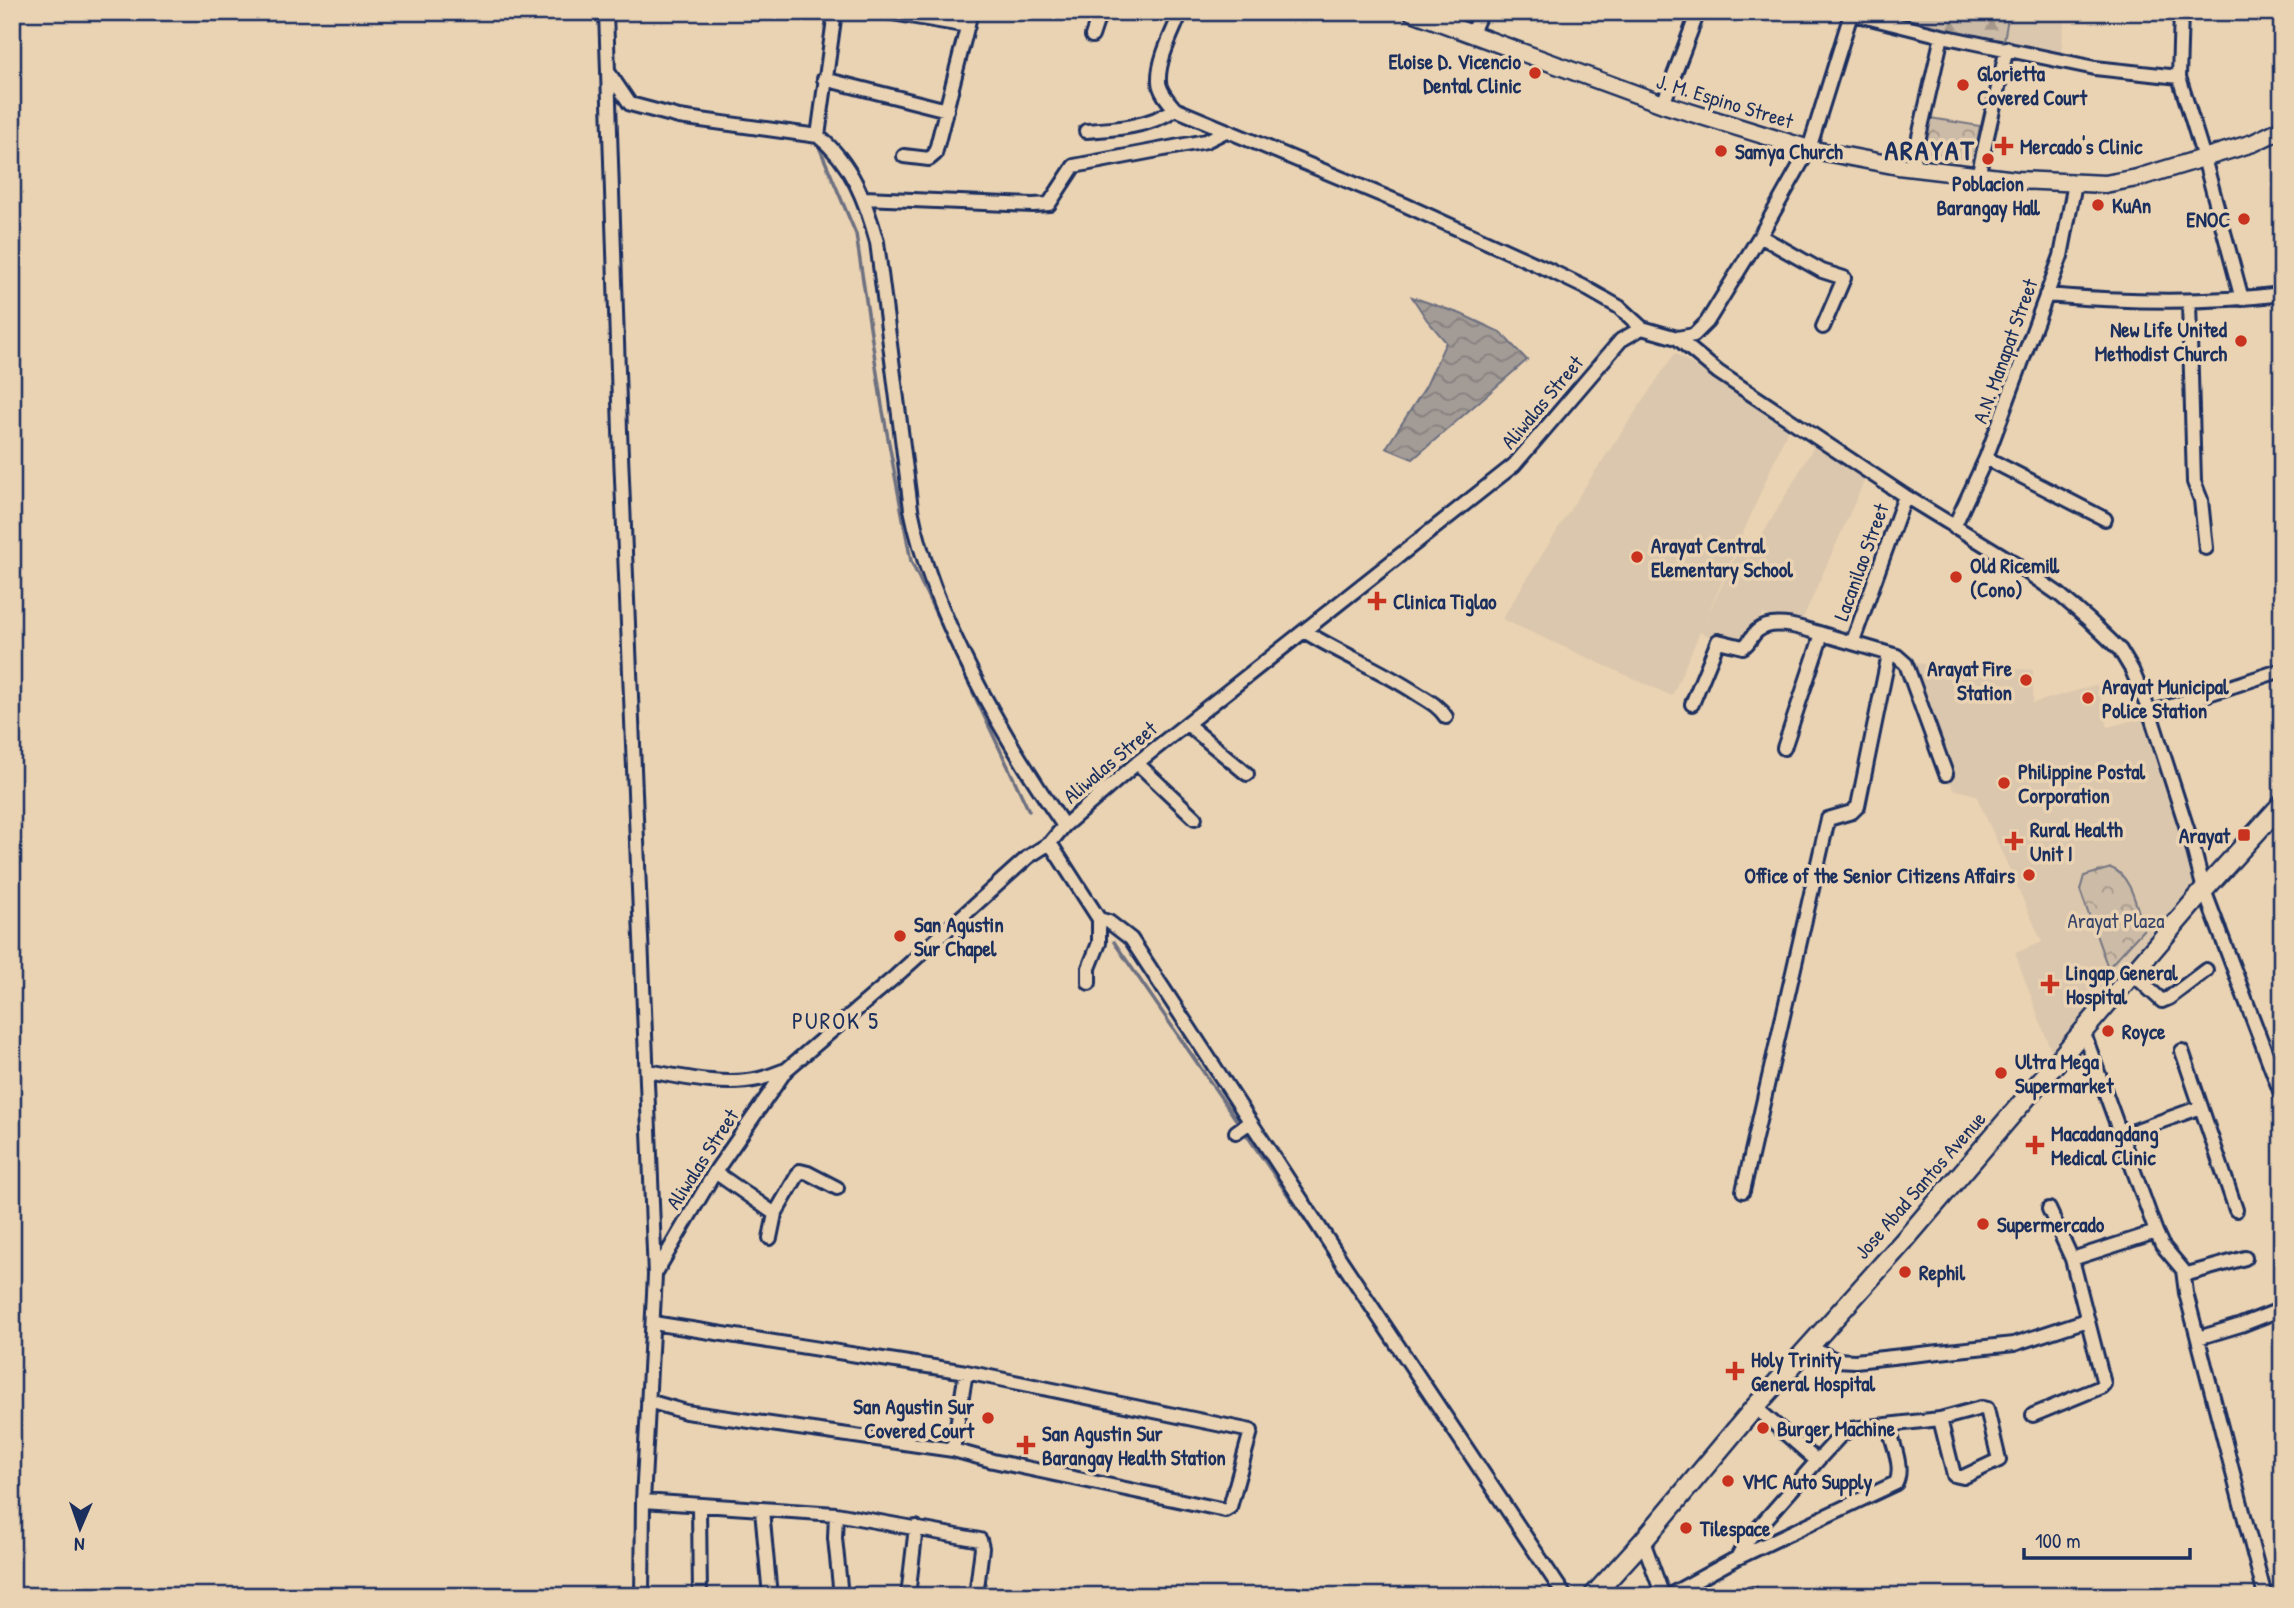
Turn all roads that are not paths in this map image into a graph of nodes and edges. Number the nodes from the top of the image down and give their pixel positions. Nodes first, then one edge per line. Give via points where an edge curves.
1 (606, 12) edge
2 (835, 12) edge
3 (886, 12) edge
4 (971, 12) edge
5 (1100, 12) edge
6 (1181, 12) edge
7 (1412, 12) edge
8 (1481, 12) edge
9 (1698, 12) edge
10 (2181, 12) edge
11 (1848, 13) edge
12 (968, 26) junction
13 (1471, 35) junction
14 (1092, 36) dead end
15 (1942, 36) junction
16 (2007, 48) junction
17 (608, 72) junction
18 (2179, 77) junction
19 (824, 79) junction
20 (1663, 104) junction
21 (1175, 109) junction
22 (947, 110) junction
23 (2282, 129) edge
24 (1086, 131) dead end
25 (1224, 132) junction
26 (818, 136) junction
27 (1809, 149) junction
28 (904, 156) dead end
29 (2204, 158) junction
30 (1912, 167) junction
31 (1978, 176) junction
32 (2075, 183) junction
33 (864, 198) junction
34 (1760, 236) junction
35 (2282, 294) edge
36 (2046, 295) junction
37 (2242, 299) junction
38 (2189, 302) junction
39 (1823, 327) dead end
40 (1642, 328) junction
41 (1677, 338) junction
42 (1986, 458) junction
43 (1905, 496) junction
44 (2105, 519) dead end
45 (1954, 527) junction
46 (2206, 548) dead end
47 (1304, 631) junction
48 (1822, 634) junction
49 (1853, 641) junction
50 (1889, 654) junction
51 (2282, 670) edge
52 (1692, 704) dead end
53 (2150, 713) junction
54 (1446, 717) dead end
55 (1187, 723) junction
56 (1784, 748) dead end
57 (1137, 763) junction
58 (1247, 774) dead end
59 (1946, 774) dead end
60 (2282, 804) edge
61 (1195, 818) dead end
62 (1064, 826) junction
63 (1050, 843) junction
64 (2204, 890) junction
65 (1099, 919) junction
66 (2206, 970) dead end
67 (2133, 974) junction
68 (1089, 983) dead end
69 (2084, 1031) junction
70 (2182, 1051) dead end
71 (786, 1070) junction
72 (648, 1071) junction
73 (2282, 1097) edge
74 (2201, 1107) junction
75 (1249, 1123) junction
76 (1236, 1132) dead end
77 (2123, 1135) junction
78 (715, 1172) junction
79 (837, 1188) dead end
80 (1743, 1191) dead end
81 (2049, 1209) dead end
82 (2236, 1210) dead end
83 (775, 1214) junction
84 (2156, 1232) junction
85 (770, 1238) dead end
86 (2245, 1258) dead end
87 (2072, 1259) junction
88 (654, 1275) junction
89 (2184, 1275) junction
90 (2282, 1308) edge
91 (2087, 1320) junction
92 (653, 1323) junction
93 (2199, 1338) junction
94 (1809, 1347) junction
95 (966, 1372) junction
96 (648, 1401) junction
97 (1755, 1407) junction
98 (2033, 1415) dead end
99 (1940, 1419) junction
100 (1888, 1425) junction
101 (954, 1450) junction
102 (1817, 1461) junction
103 (643, 1501) junction
104 (699, 1506) junction
105 (762, 1510) junction
106 (836, 1514) junction
107 (916, 1527) junction
108 (1643, 1541) junction
109 (1737, 1558) junction
110 (642, 1596) edge
111 (700, 1596) edge
112 (770, 1596) edge
113 (841, 1596) edge
114 (908, 1596) edge
115 (976, 1596) edge
116 (1565, 1596) edge
117 (1593, 1596) edge
118 (1666, 1596) edge
119 (2264, 1596) edge

1 - 17 street
2 - 19 street
3 - 12 street
4 - 12 street
5 - 14 street
6 - 21 street via 1158,82
7 - 13 main road, J. M. Espino Street
8 - 13 street
9 - 20 street
10 - 18 street
11 - 15 street
11 - 27 street
12 - 22 street
13 - 20 main road, J. M. Espino Street
15 - 16 street
15 - 30 street
16 - 18 street via 2095,68
16 - 31 street
17 - 26 street via 630,104 649,110
17 - 72 street
18 - 29 street
19 - 22 street
19 - 26 street
20 - 27 main road, J. M. Espino Street
21 - 24 street via 1141,124
21 - 25 street
22 - 28 street via 933,158
23 - 29 main road, J. M. Espino Street
25 - 33 street via 1206,141 1074,166 1049,204
25 - 40 street via 1403,204 1562,276 1619,307
26 - 33 street via 848,168
27 - 30 main road, J. M. Espino Street
27 - 34 street
29 - 32 main road, J. M. Espino Street via 2137,178
29 - 37 street
30 - 31 main road, J. M. Espino Street
31 - 32 main road, J. M. Espino Street
32 - 36 street, A.N. Manapat Street via 2061,256
33 - 62 street via 877,242 920,548 975,677 1035,785
34 - 39 street via 1822,271 1844,278
34 - 41 street via 1707,322 1694,335
35 - 37 street
36 - 38 street
36 - 42 street, A.N. Manapat Street
37 - 38 street
38 - 46 street via 2194,482 2201,500
40 - 41 street
40 - 47 street, Aliwalas Street via 1621,340 1514,465
41 - 43 street via 1718,372
42 - 44 street
42 - 45 street, A.N. Manapat Street
43 - 45 street
43 - 49 street, Lacanilao Street
45 - 53 street via 2008,559 2089,620 2120,650
47 - 54 street via 1385,673 1434,704
47 - 55 street, Aliwalas Street
48 - 49 street
48 - 52 street via 1771,625 1757,631 1742,647 1718,641
48 - 56 street
49 - 50 street
50 - 59 street via 1906,664
50 - 80 street via 1858,806 1852,813 1828,819
51 - 53 street
53 - 64 street
55 - 57 street, Aliwalas Street
55 - 58 street
57 - 61 street
57 - 62 street, Aliwalas Street
60 - 64 highway, Jose Abad Santos Avenue
62 - 63 street, Aliwalas Street
63 - 65 street
63 - 71 street, Aliwalas Street via 1028,857
64 - 67 highway, Jose Abad Santos Avenue
64 - 73 street
65 - 68 street via 1099,943 1089,968
65 - 75 street via 1131,939
66 - 67 street via 2162,1001
67 - 69 highway, Jose Abad Santos Avenue
69 - 77 street
69 - 94 highway, Jose Abad Santos Avenue
70 - 74 street
71 - 72 street via 757,1080 736,1081
71 - 78 street, Aliwalas Street
72 - 88 street
74 - 77 street
74 - 82 street
75 - 76 street
75 - 116 street
77 - 84 street
78 - 83 street
78 - 88 street, Aliwalas Street
79 - 83 street via 800,1171
81 - 87 street
83 - 85 street
84 - 87 street
84 - 89 street
86 - 89 street
87 - 91 street
88 - 92 street
89 - 93 street
90 - 93 street
91 - 94 street via 2014,1344 1855,1361 1836,1360
91 - 98 street via 2104,1384
92 - 95 street
92 - 96 street
93 - 119 street
94 - 97 highway, Jose Abad Santos Avenue
95 - 101 street
95 - 101 street via 1251,1431 1230,1507 1225,1510
96 - 101 street via 686,1412
96 - 103 street
97 - 102 street
97 - 108 highway, Jose Abad Santos Avenue
99 - 99 street via 1954,1475 1963,1477 1998,1460 1987,1409
99 - 100 street
100 - 102 street via 1851,1429
100 - 109 street via 1898,1466 1896,1483
102 - 109 street
103 - 104 street
103 - 110 street
104 - 105 street
104 - 111 street
105 - 106 street
105 - 112 street
106 - 107 street
106 - 113 street
107 - 114 street
107 - 115 street via 980,1540
108 - 117 highway, Jose Abad Santos Avenue
108 - 118 street
109 - 118 street

